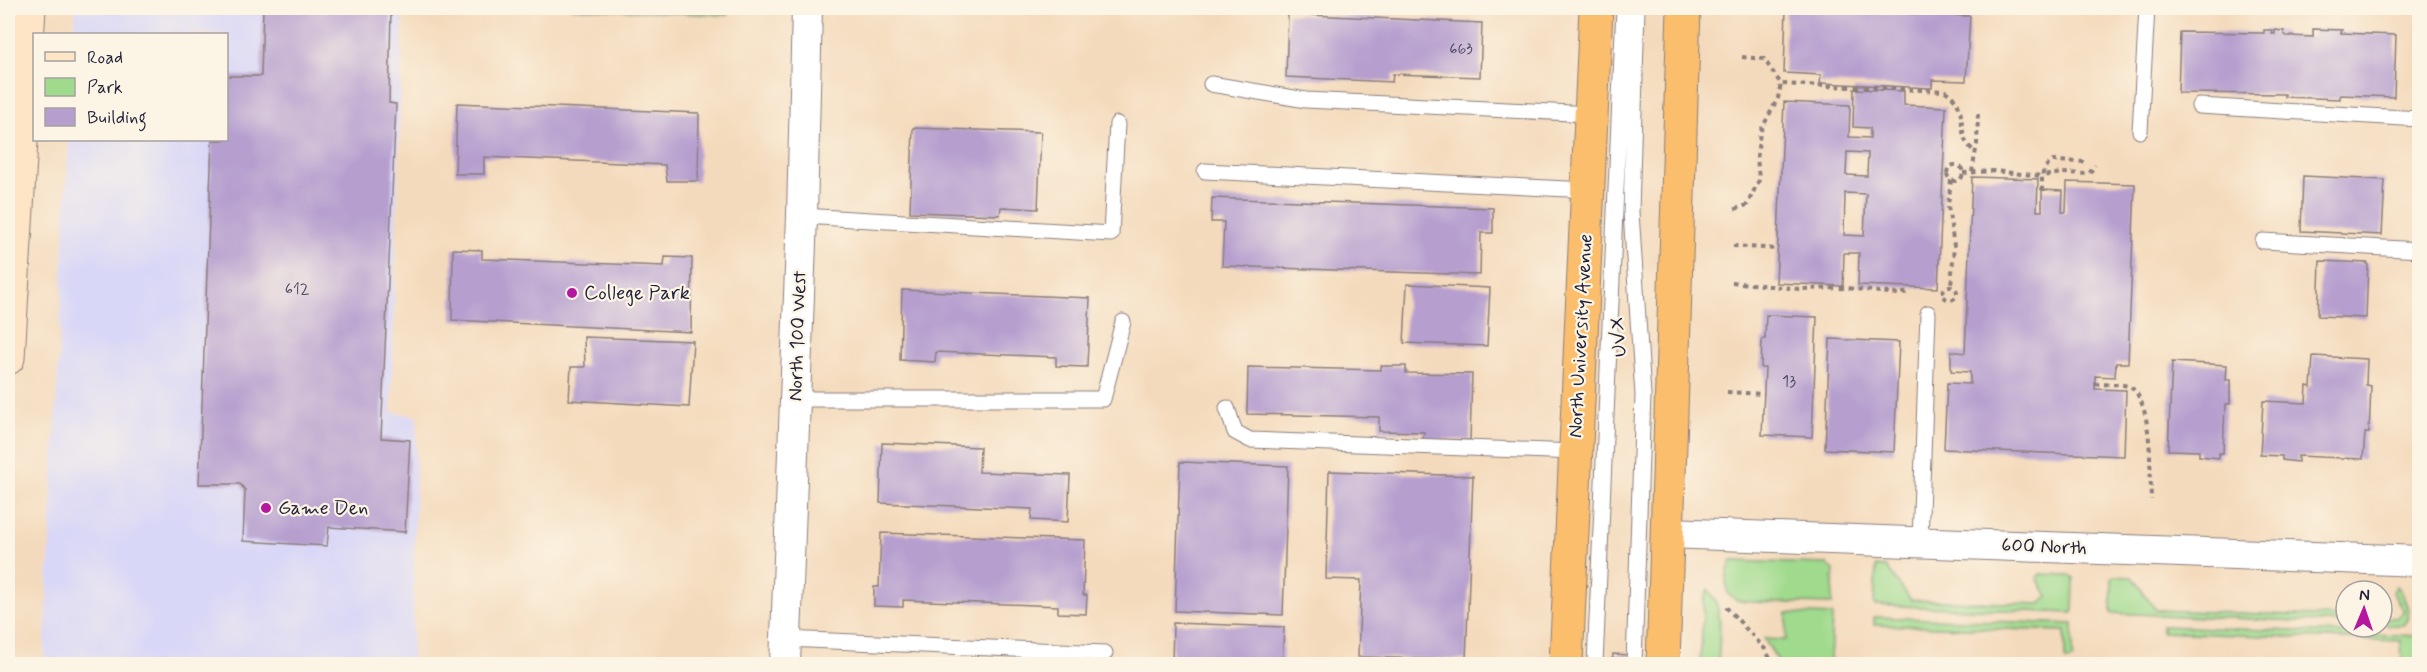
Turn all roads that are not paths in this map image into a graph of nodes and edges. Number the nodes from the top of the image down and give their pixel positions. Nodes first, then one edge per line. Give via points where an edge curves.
1 (29, 8) edge
2 (807, 8) edge
3 (1596, 8) edge
4 (1624, 8) edge
5 (1637, 8) edge
6 (1684, 8) edge
7 (2147, 8) edge
8 (17, 43) edge
9 (1211, 84) dead end
10 (2199, 106) dead end
11 (1592, 114) junction
12 (2420, 119) edge
13 (1117, 124) dead end
14 (2140, 131) dead end
15 (1205, 171) dead end
16 (1588, 190) junction
17 (802, 216) junction
18 (2263, 241) dead end
19 (2420, 250) edge
20 (1928, 314) dead end
21 (1123, 322) dead end
22 (8, 358) edge
23 (795, 399) junction
24 (1227, 408) dead end
25 (1575, 452) junction
26 (1668, 533) junction
27 (1920, 542) junction
28 (2420, 561) edge
29 (785, 652) edge
30 (1105, 653) dead end
31 (1566, 664) edge
32 (1595, 664) edge
33 (1634, 664) edge
34 (1664, 664) edge

1 - 8 main road
2 - 17 street, North 100 West
3 - 11 highway, North University Avenue
4 - 32 lane, UVX
5 - 33 lane, UVX via 1631,212 1643,395
6 - 26 highway
7 - 14 lane
8 - 22 main road
9 - 11 lane via 1306,100
10 - 12 lane
11 - 16 highway, North University Avenue
13 - 17 lane via 1111,234
15 - 16 lane
16 - 25 highway, North University Avenue
17 - 23 street, North 100 West
18 - 19 lane
20 - 27 lane
21 - 23 lane via 1103,399
23 - 29 street, North 100 West
24 - 25 lane via 1235,432 1250,440
25 - 31 highway, North University Avenue
26 - 27 street, 600 North
26 - 34 highway
27 - 28 street, 600 North
29 - 30 lane

